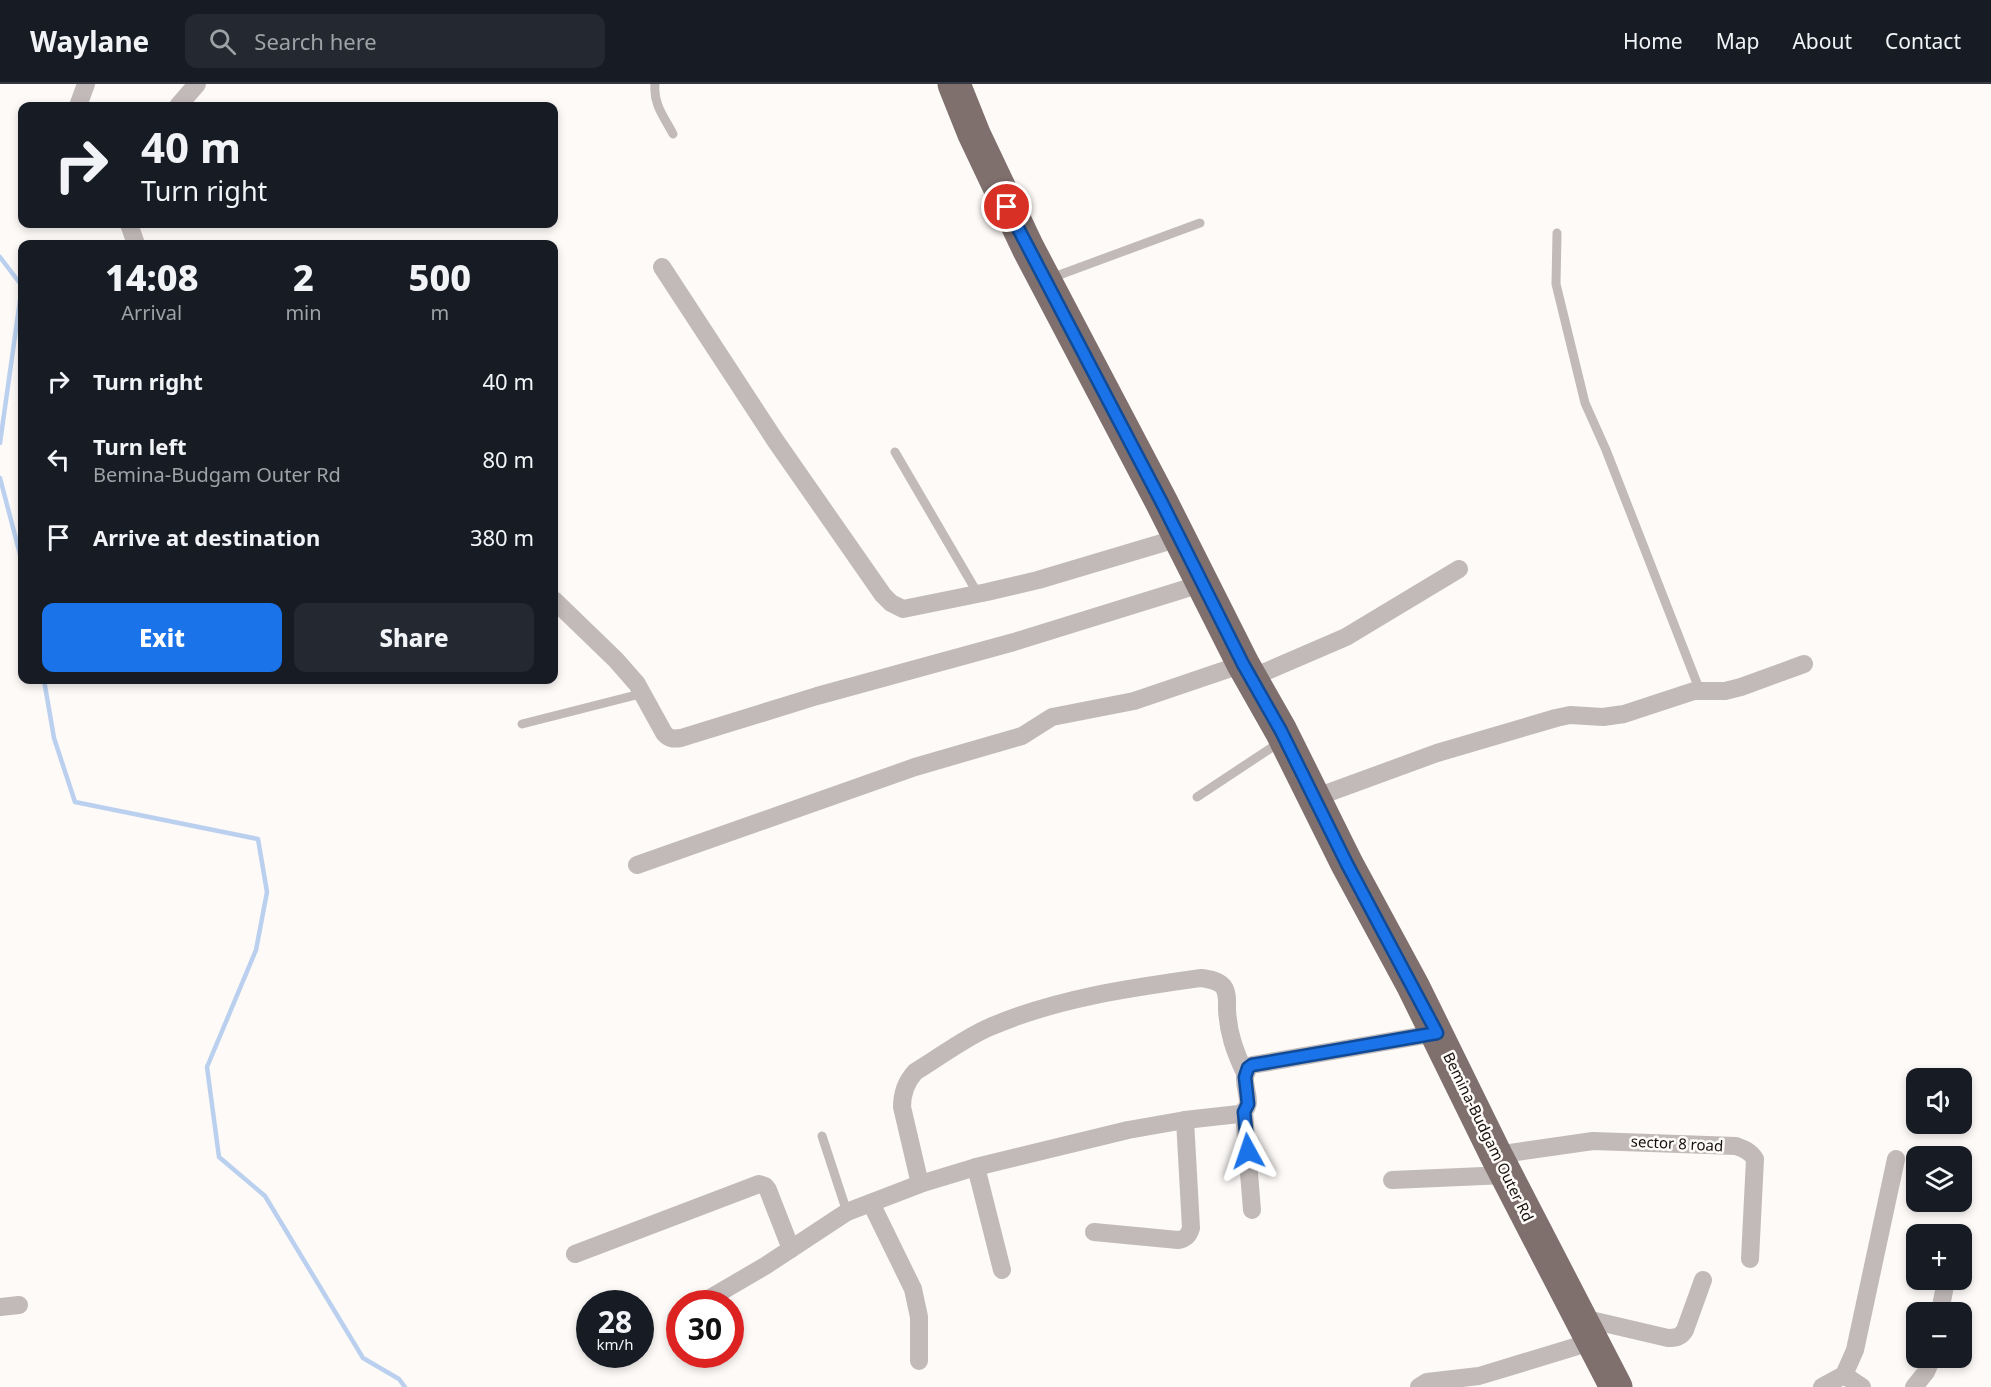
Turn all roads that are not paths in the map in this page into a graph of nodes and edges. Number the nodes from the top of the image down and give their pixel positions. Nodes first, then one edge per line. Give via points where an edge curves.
1 (197, 84) edge
2 (655, 84) edge
3 (954, 84) edge
4 (181, 102) edge
5 (673, 134) dead end
6 (1200, 223) dead end
7 (1557, 233) dead end
8 (662, 267) dead end
9 (1045, 280) junction
10 (895, 452) dead end
11 (1179, 538) junction
12 (1459, 569) dead end
13 (1201, 584) junction
14 (978, 594) junction
15 (558, 604) edge
16 (1804, 664) dead end
17 (1247, 671) junction
18 (1700, 691) junction
19 (644, 693) junction
20 (522, 724) dead end
21 (1284, 739) junction
22 (1197, 797) dead end
23 (1314, 798) junction
24 (637, 865) dead end
25 (1437, 1033) junction
26 (1245, 1073) junction
27 (1244, 1112) junction
28 (1185, 1120) junction
29 (822, 1136) dead end
30 (1896, 1159) dead end
31 (1501, 1165) junction
32 (976, 1167) junction
33 (1392, 1179) dead end
34 (920, 1184) junction
35 (871, 1203) junction
36 (1252, 1210) dead end
37 (847, 1212) junction
38 (1094, 1232) dead end
39 (791, 1249) junction
40 (575, 1254) dead end
41 (1750, 1259) dead end
42 (1002, 1270) dead end
43 (1704, 1280) dead end
44 (723, 1290) edge
45 (19, 1305) dead end
46 (0, 1307) edge
47 (1585, 1329) junction
48 (919, 1361) dead end
49 (1928, 1368) edge
50 (1844, 1375) junction
51 (1419, 1387) edge
52 (1616, 1387) edge
53 (1822, 1387) edge
54 (1862, 1387) edge
55 (1914, 1387) edge

1 - 4 street
2 - 5 lane via 656,105
3 - 9 highway, Bemina-Budgam Outer Rd via 1007,207
6 - 9 lane
7 - 18 lane via 1556,284 1585,403
8 - 14 street via 883,595 903,609
9 - 11 highway, Bemina-Budgam Outer Rd
10 - 14 lane
11 - 13 highway, Bemina-Budgam Outer Rd
11 - 14 street
12 - 17 street via 1346,637
13 - 17 highway, Bemina-Budgam Outer Rd
13 - 19 street via 681,738 668,737
15 - 19 street
16 - 18 street via 1734,689
17 - 21 highway, Bemina-Budgam Outer Rd
17 - 24 street via 1134,701 1052,717 1022,736 915,767
18 - 23 street via 1624,714 1556,718 1437,753
19 - 20 lane
21 - 22 lane
21 - 23 highway, Bemina-Budgam Outer Rd
23 - 25 highway, Bemina-Budgam Outer Rd
25 - 26 street via 1252,1065
25 - 31 highway, Bemina-Budgam Outer Rd
26 - 27 street via 1248,1104
26 - 34 street via 1231,1039 1227,993 1217,981 1201,978 1124,989 1040,1008 988,1028 909,1078 902,1107
27 - 28 street
27 - 36 street
28 - 32 street
28 - 38 street via 1189,1235 1178,1240
29 - 37 lane
30 - 50 street via 1855,1350
31 - 33 street, sector 8 road
31 - 41 street, sector 8 road via 1571,1143 1736,1146 1752,1154 1755,1160
31 - 47 highway, Bemina-Budgam Outer Rd
32 - 34 street
32 - 42 street
34 - 35 street
35 - 37 street
35 - 48 street via 913,1289 919,1317
37 - 39 street
39 - 40 street via 768,1190 759,1184
39 - 44 street
43 - 47 street via 1685,1330 1675,1338
45 - 46 street
47 - 51 street via 1479,1376 1427,1382
47 - 52 highway, Bemina-Budgam Outer Rd
49 - 55 street
50 - 53 street
50 - 54 street

